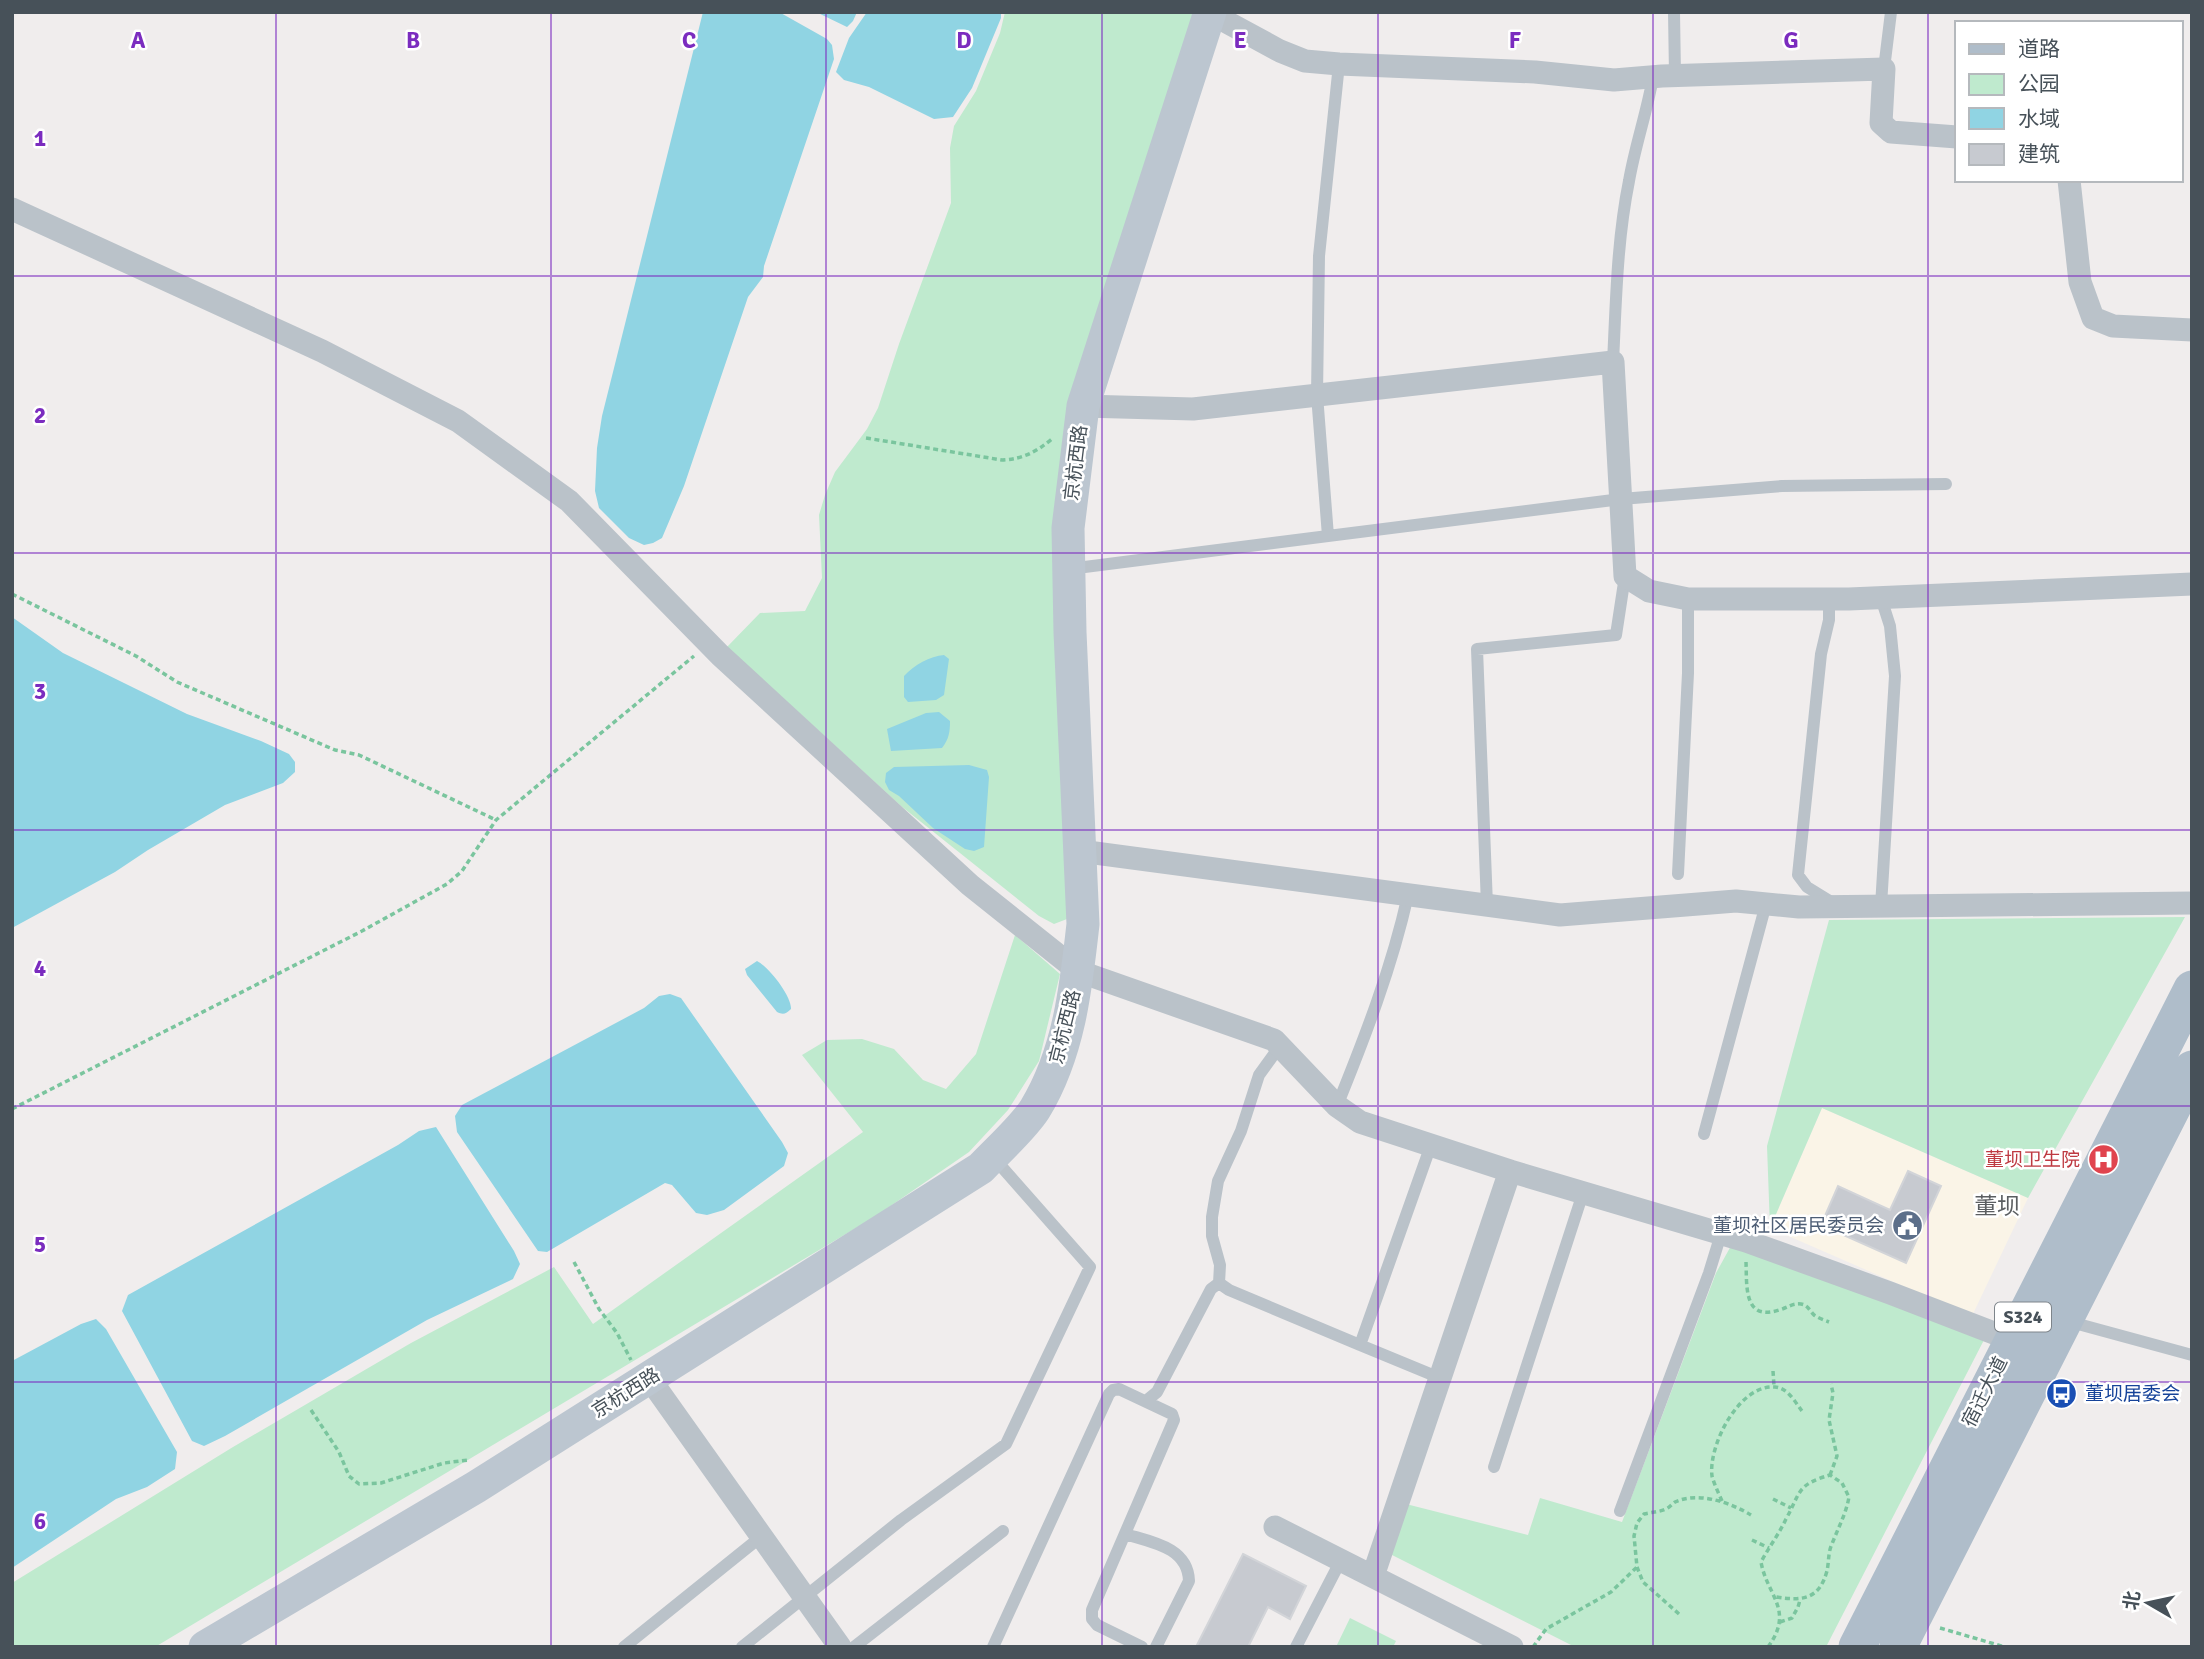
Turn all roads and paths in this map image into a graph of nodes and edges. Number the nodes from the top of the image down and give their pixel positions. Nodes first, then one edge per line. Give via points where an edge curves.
1 (1210, 12) edge
2 (1674, 12) edge
3 (1891, 12) edge
4 (1339, 64) junction
5 (1884, 69) junction
6 (1664, 76) junction
7 (1955, 137) edge
8 (2069, 182) edge
9 (12, 209) edge
10 (2192, 330) edge
11 (1612, 362) junction
12 (1317, 395) junction
13 (1082, 414) junction
14 (866, 438) dead end
15 (1946, 484) dead end
16 (1621, 499) junction
17 (1328, 536) junction
18 (1069, 569) junction
19 (1625, 576) junction
20 (2192, 584) edge
21 (12, 594) edge
22 (1688, 598) junction
23 (1881, 598) junction
24 (1829, 599) junction
25 (709, 644) junction
26 (496, 820) junction
27 (1080, 851) junction
28 (1678, 873) dead end
29 (1408, 895) junction
30 (2192, 903) edge
31 (1766, 904) junction
32 (1487, 905) junction
33 (1839, 906) junction
34 (1881, 906) junction
35 (1078, 971) junction
36 (2192, 989) edge
37 (1280, 1046) junction
38 (2192, 1069) edge
39 (1337, 1106) junction
40 (12, 1109) edge
41 (1704, 1134) dead end
42 (1431, 1145) junction
43 (992, 1156) junction
44 (1510, 1171) junction
45 (1583, 1193) junction
46 (1721, 1234) junction
47 (1746, 1241) junction
48 (573, 1262) dead end
49 (1219, 1283) junction
50 (2064, 1320) junction
51 (1829, 1322) dead end
52 (2012, 1340) junction
53 (1360, 1345) junction
54 (2192, 1356) edge
55 (1773, 1371) dead end
56 (1440, 1378) junction
57 (643, 1382) junction
58 (1831, 1384) dead end
59 (1774, 1387) junction
60 (1146, 1401) junction
61 (310, 1410) dead end
62 (1802, 1411) dead end
63 (469, 1460) dead end
64 (1494, 1467) dead end
65 (1830, 1475) junction
66 (1773, 1500) dead end
67 (1722, 1502) junction
68 (1791, 1508) junction
69 (1620, 1511) dead end
70 (1751, 1515) dead end
71 (1275, 1527) dead end
72 (1003, 1531) dead end
73 (1125, 1535) junction
74 (762, 1536) junction
75 (1752, 1540) dead end
76 (1769, 1548) junction
77 (1341, 1560) junction
78 (1637, 1567) junction
79 (1373, 1576) junction
80 (805, 1597) junction
81 (1776, 1597) junction
82 (1800, 1600) junction
83 (1679, 1614) dead end
84 (1780, 1622) junction
85 (1905, 1633) edge
86 (205, 1647) edge
87 (624, 1647) edge
88 (742, 1647) edge
89 (840, 1647) edge
90 (854, 1647) edge
91 (993, 1647) edge
92 (1142, 1647) edge
93 (1156, 1647) edge
94 (1296, 1647) edge
95 (1511, 1647) edge
96 (1533, 1647) edge
97 (1768, 1647) edge
98 (1857, 1647) edge
99 (2005, 1647) edge

1 - 4 street via 1280,51 1305,61
1 - 13 main road, 京杭西路
2 - 6 lane
3 - 5 lane
4 - 6 street via 1614,80
4 - 12 lane via 1319,256
5 - 6 street
5 - 7 street via 1881,123 1891,132
6 - 11 lane via 1647,111 1629,181
8 - 10 street via 2080,282 2093,318 2113,326
9 - 25 street via 321,351 458,421 569,501
11 - 12 street
11 - 16 street
12 - 13 street via 1194,409
12 - 17 lane
13 - 14 path via 1034,453 1017,459
13 - 18 main road, 京杭西路 via 1068,528
15 - 16 lane via 1782,486
16 - 17 lane
16 - 19 street
17 - 18 lane
18 - 27 main road, 京杭西路
19 - 22 street via 1649,591
19 - 32 lane via 1616,635 1477,649
20 - 23 street
21 - 26 path via 136,656 177,682 335,750 359,755
22 - 24 street
22 - 28 lane
23 - 24 street
23 - 34 lane via 1890,626 1895,676
24 - 33 lane via 1798,875 1807,887
25 - 26 path
25 - 35 street via 970,885
26 - 40 path via 462,871 447,884 362,932
27 - 29 street
27 - 35 main road, 京杭西路 via 1083,924
29 - 32 street
29 - 39 lane via 1366,1035
30 - 34 street
31 - 32 street via 1736,901 1560,915
31 - 33 street
31 - 41 lane
33 - 34 street
35 - 37 street via 1274,1040
35 - 43 main road, 京杭西路 via 1054,1073 1033,1111
36 - 52 main road, 宿迁大道 / S324
37 - 39 street
37 - 49 lane via 1259,1075 1218,1181 1212,1236 1220,1265
38 - 50 main road, 宿迁大道 / S324
39 - 42 street via 1360,1122
42 - 44 street
42 - 53 lane
43 - 57 main road, 京杭西路 via 981,1168
43 - 80 lane via 1090,1266 1006,1444
44 - 45 street
44 - 56 street
45 - 46 street
45 - 64 lane
46 - 47 street
46 - 69 lane
47 - 51 path via 1750,1305 1772,1312 1799,1304
47 - 52 street
48 - 57 path
49 - 53 lane
49 - 60 lane via 1157,1392
50 - 54 lane
50 - 85 main road, 宿迁大道 / S324
52 - 98 main road, 宿迁大道 / S324
53 - 56 lane
55 - 59 path
56 - 79 street
57 - 74 street
57 - 86 main road, 京杭西路
58 - 65 path via 1829,1420 1837,1456
59 - 62 path via 1791,1396
59 - 67 path via 1748,1397 1718,1437 1712,1477
60 - 73 lane via 1172,1414 1174,1420
60 - 91 lane via 1119,1389 1109,1394
61 - 63 path via 359,1485
65 - 68 path via 1812,1480
65 - 82 path via 1847,1490 1848,1505 1830,1547 1823,1581 1814,1593
66 - 68 path
67 - 70 path
67 - 78 path via 1686,1499 1644,1514 1634,1536
68 - 76 path
71 - 77 street
72 - 90 lane
73 - 92 lane via 1092,1619
73 - 93 lane via 1162,1545 1185,1561 1189,1571 1189,1581
74 - 80 street
74 - 87 lane
75 - 76 path
76 - 81 path via 1761,1562
77 - 79 street
77 - 94 lane
78 - 83 path via 1643,1582
78 - 96 path via 1611,1592 1546,1629
79 - 95 street
80 - 88 lane
80 - 89 street
81 - 82 path
81 - 84 path
82 - 84 path via 1792,1618
84 - 97 path
85 - 99 path

